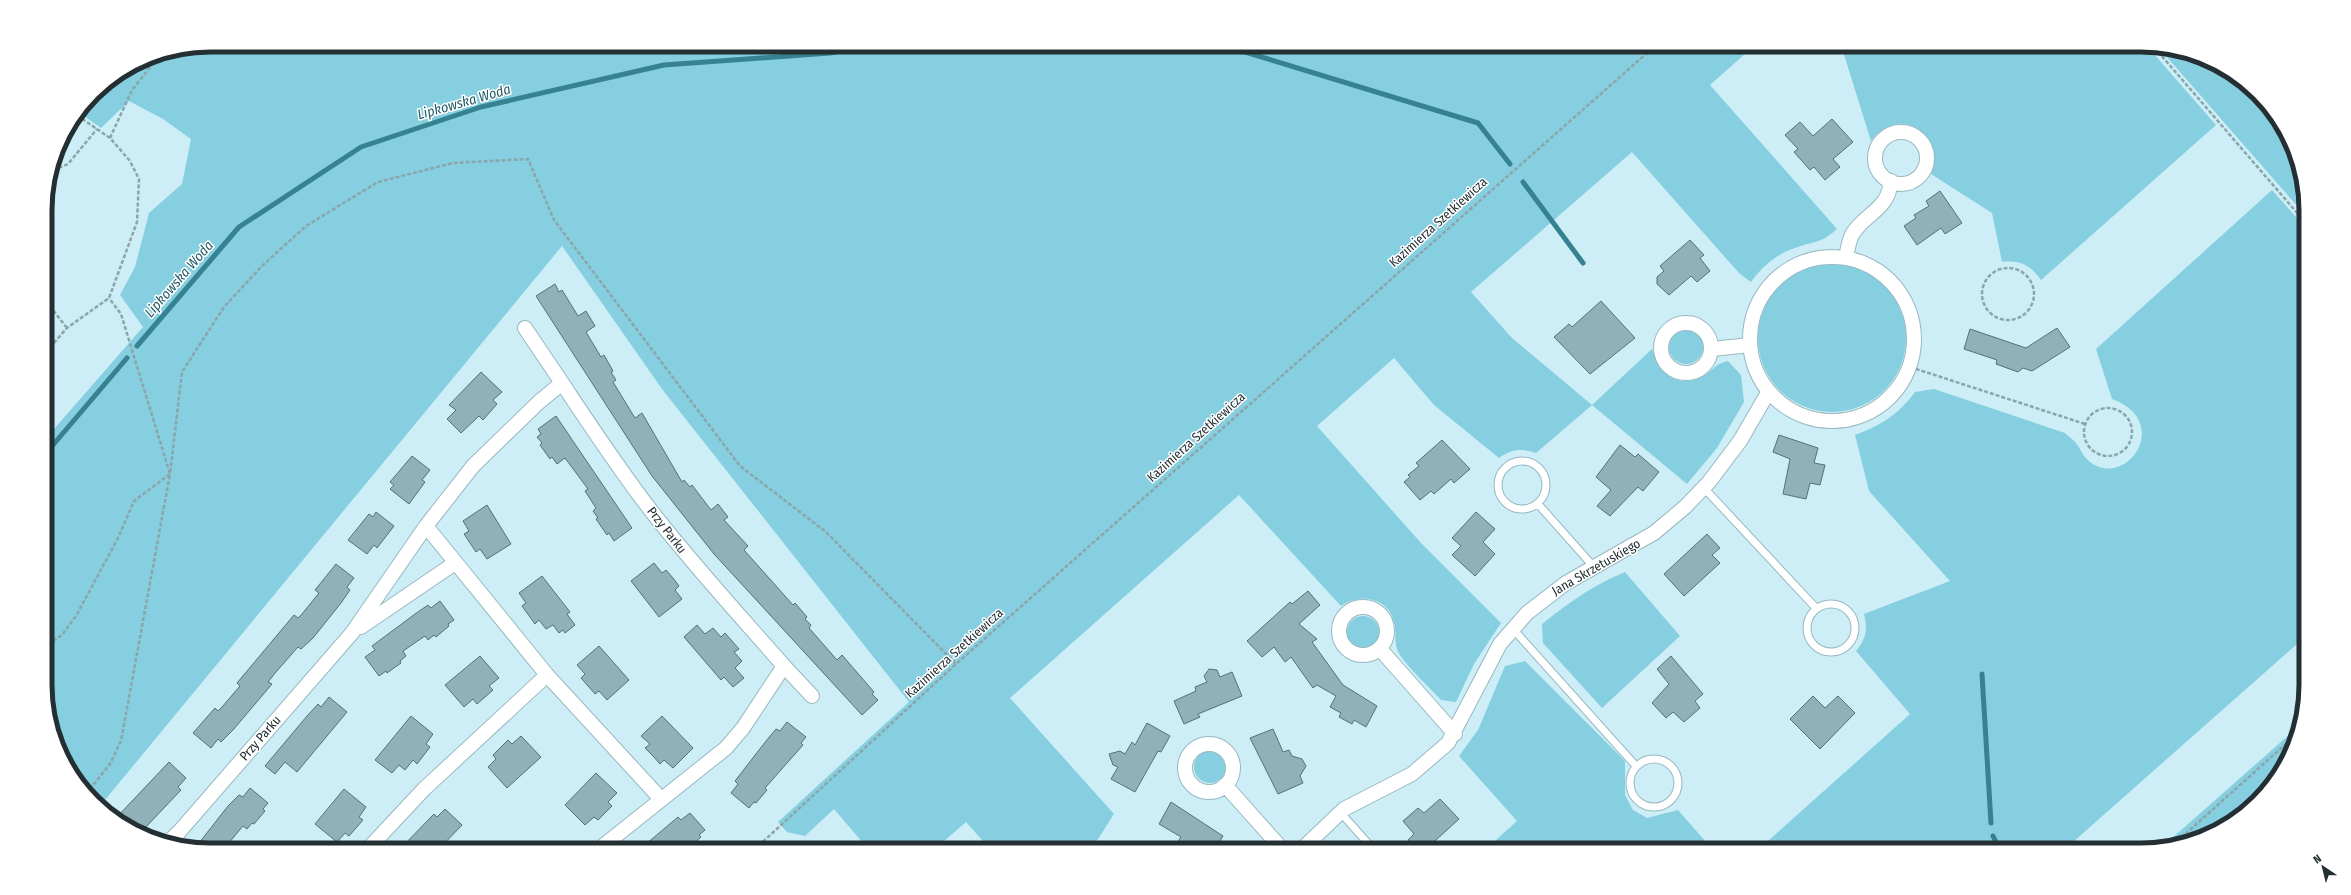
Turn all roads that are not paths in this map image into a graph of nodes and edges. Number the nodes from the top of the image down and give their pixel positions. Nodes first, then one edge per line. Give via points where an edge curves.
1 (1891, 182) dead end
2 (1846, 256) junction
3 (525, 328) dead end
4 (1750, 345) junction
5 (1712, 349) dead end
6 (562, 383) junction
7 (1769, 391) junction
8 (1704, 488) junction
9 (1538, 504) junction
10 (426, 526) junction
11 (455, 563) junction
12 (1593, 566) junction
13 (1816, 608) junction
14 (1513, 629) junction
15 (352, 632) junction
16 (1380, 649) dead end
17 (784, 666) junction
18 (547, 675) junction
19 (812, 696) dead end
20 (1455, 734) junction
21 (1636, 766) junction
22 (1225, 785) dead end
23 (661, 799) junction
24 (1340, 812) junction
25 (172, 839) edge
26 (374, 843) edge
27 (607, 843) edge
28 (1277, 843) edge
29 (1308, 843) edge
30 (1368, 843) edge

1 - 2 street via 1890,193 1881,206 1853,233
2 - 4 street via 1821,256 1802,262 1777,277 1758,301 1749,333
2 - 7 street via 1886,277 1903,299 1913,320 1915,339 1910,367 1902,382 1884,402 1866,414 1838,421 1817,420 1800,415 1776,400
3 - 6 street, Przy Parku
4 - 5 street
4 - 7 street via 1758,377
6 - 10 street, Przy Parku via 473,466
6 - 17 street, Przy Parku via 655,516 702,574
7 - 8 street, Jana Skrzetuskiego via 1740,441
8 - 12 street, Jana Skrzetuskiego via 1654,533
8 - 13 lane
9 - 9 lane via 1546,490 1546,481 1538,466 1523,460 1507,465 1502,470 1497,485 1502,500 1515,509 1531,508
9 - 12 lane
10 - 11 street
10 - 15 street, Przy Parku
11 - 15 street, Przy Parku
11 - 18 street
12 - 14 street, Jana Skrzetuskiego via 1548,595
13 - 13 lane via 1807,620 1808,636 1812,643 1824,651 1840,650 1847,646 1853,636 1855,624 1848,609 1832,603
14 - 20 street, Jana Skrzetuskiego via 1493,656
14 - 21 lane
15 - 25 street, Przy Parku
16 - 20 street
17 - 19 street, Przy Parku
17 - 23 street via 743,728 726,748
18 - 23 street
18 - 26 street via 424,789
20 - 24 street, Jana Skrzetuskiego via 1433,758 1412,774
21 - 21 lane via 1629,784 1634,798 1647,807 1655,808 1670,802 1676,792 1676,771 1655,758 1646,759
22 - 28 street
23 - 27 street
24 - 29 street, Jana Skrzetuskiego
24 - 30 lane

